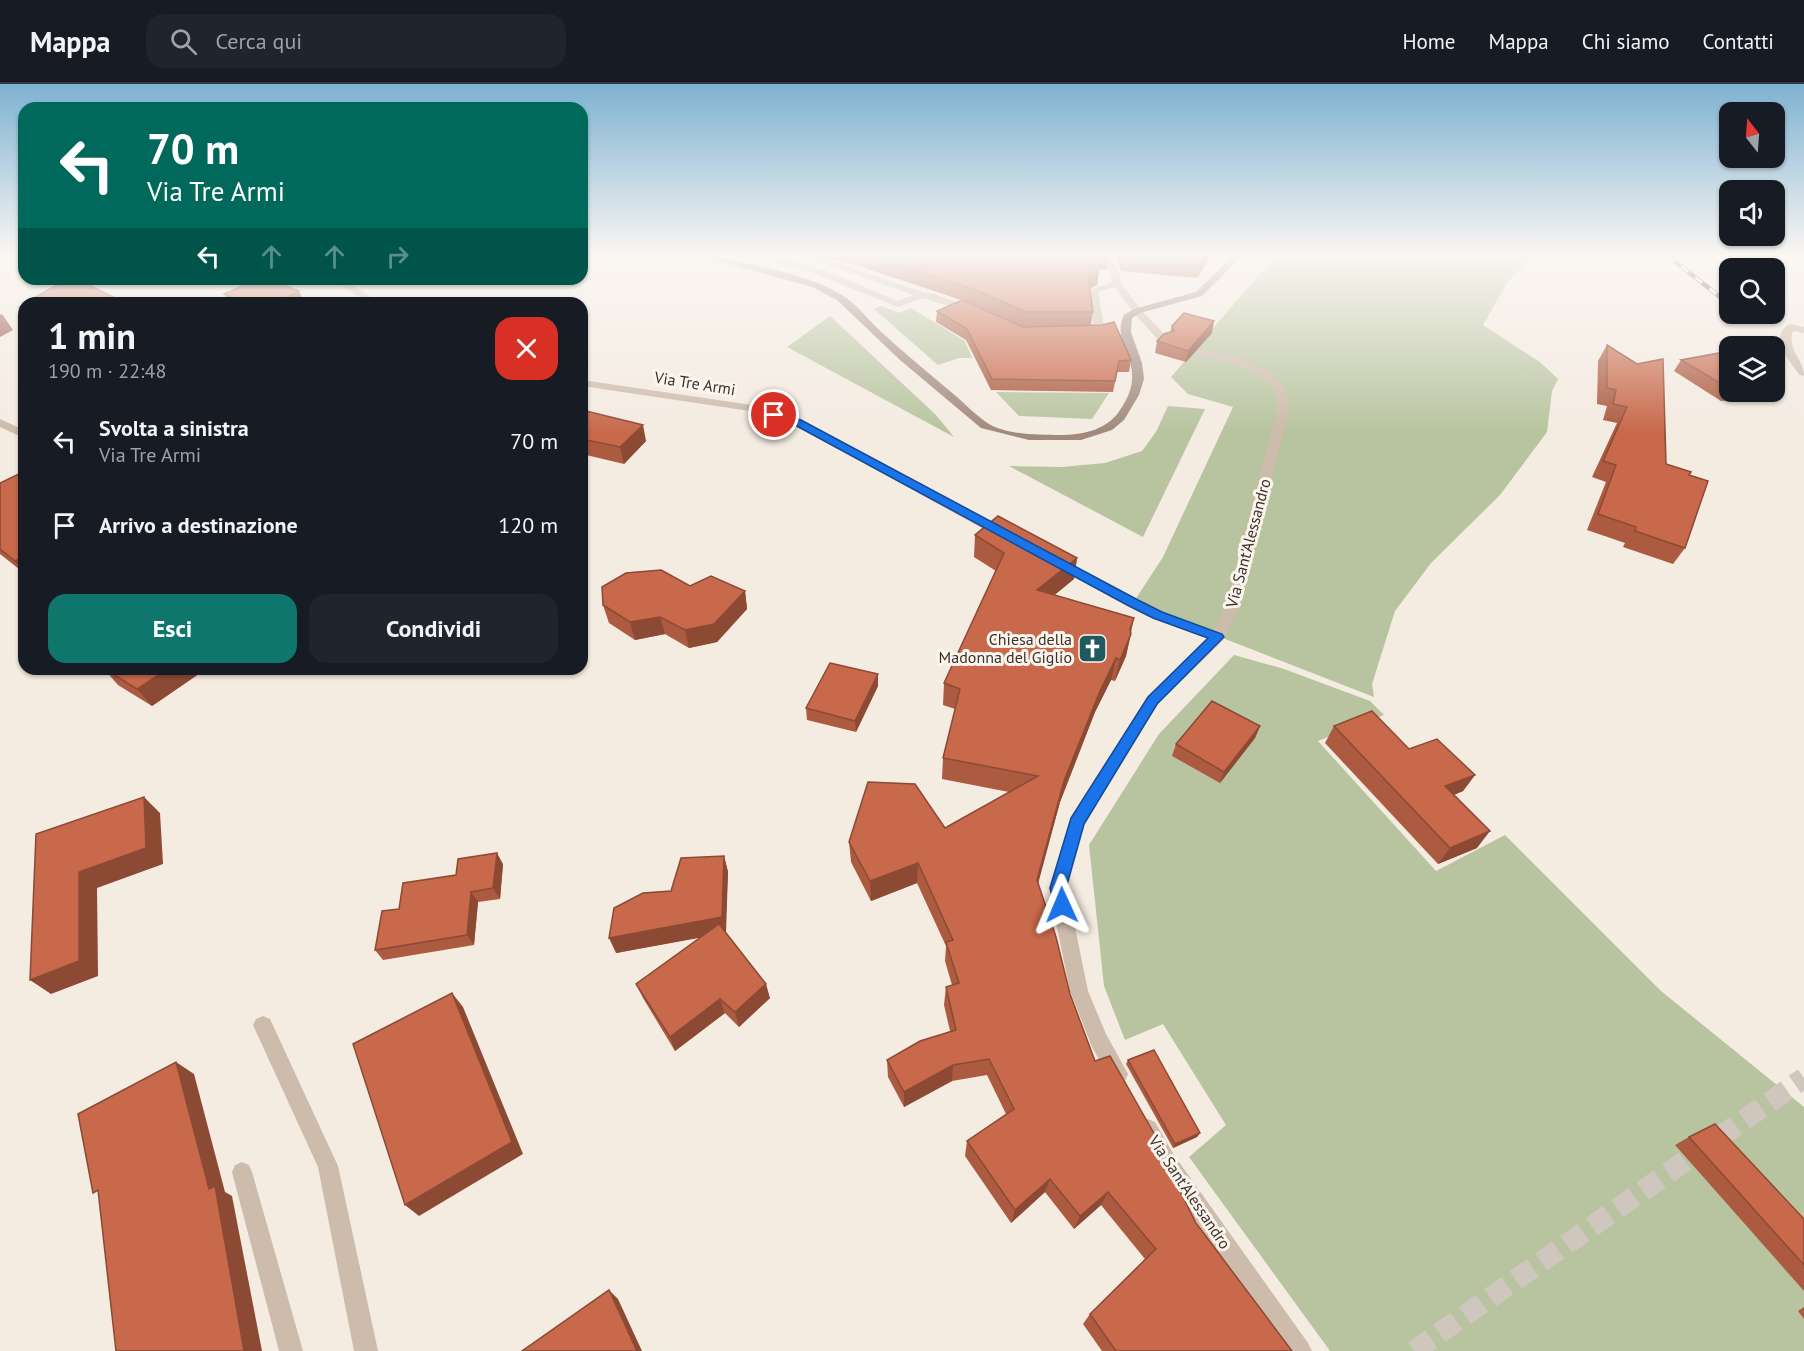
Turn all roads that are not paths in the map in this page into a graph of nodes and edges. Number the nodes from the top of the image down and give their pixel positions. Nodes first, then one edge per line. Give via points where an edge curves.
1 (858, 314) edge
2 (1097, 314) edge
3 (1131, 314) edge
4 (1141, 314) edge
5 (1804, 330) edge
6 (1067, 333) edge
7 (1165, 341) edge
8 (1201, 352) edge
9 (1804, 374) edge
10 (588, 383) edge
11 (0, 422) edge
12 (18, 432) edge
13 (1019, 543) edge
14 (1050, 559) edge
15 (1218, 637) junction
16 (263, 1025) dead end
17 (1127, 1091) edge
18 (1138, 1111) edge
19 (242, 1172) dead end
20 (291, 1351) edge
21 (366, 1351) edge
22 (1300, 1351) edge

1 - 3 street via 975,420 998,431 1058,437 1093,434 1107,429 1123,415 1139,382 1125,328
2 - 6 street via 1096,332
4 - 7 street
5 - 9 street via 1790,327 1785,339 1790,356
8 - 15 street, Via Sant'Alessandro via 1261,372 1282,395 1282,413 1232,609
10 - 13 street, Via Tre Armi via 752,408 797,422
11 - 12 street
14 - 15 street via 1157,615
15 - 17 street, Via Sant'Alessandro via 1152,700 1077,822 1058,888 1079,991 1099,1040
16 - 21 street via 328,1166
18 - 22 street, Via Sant'Alessandro via 1167,1162
19 - 20 street

